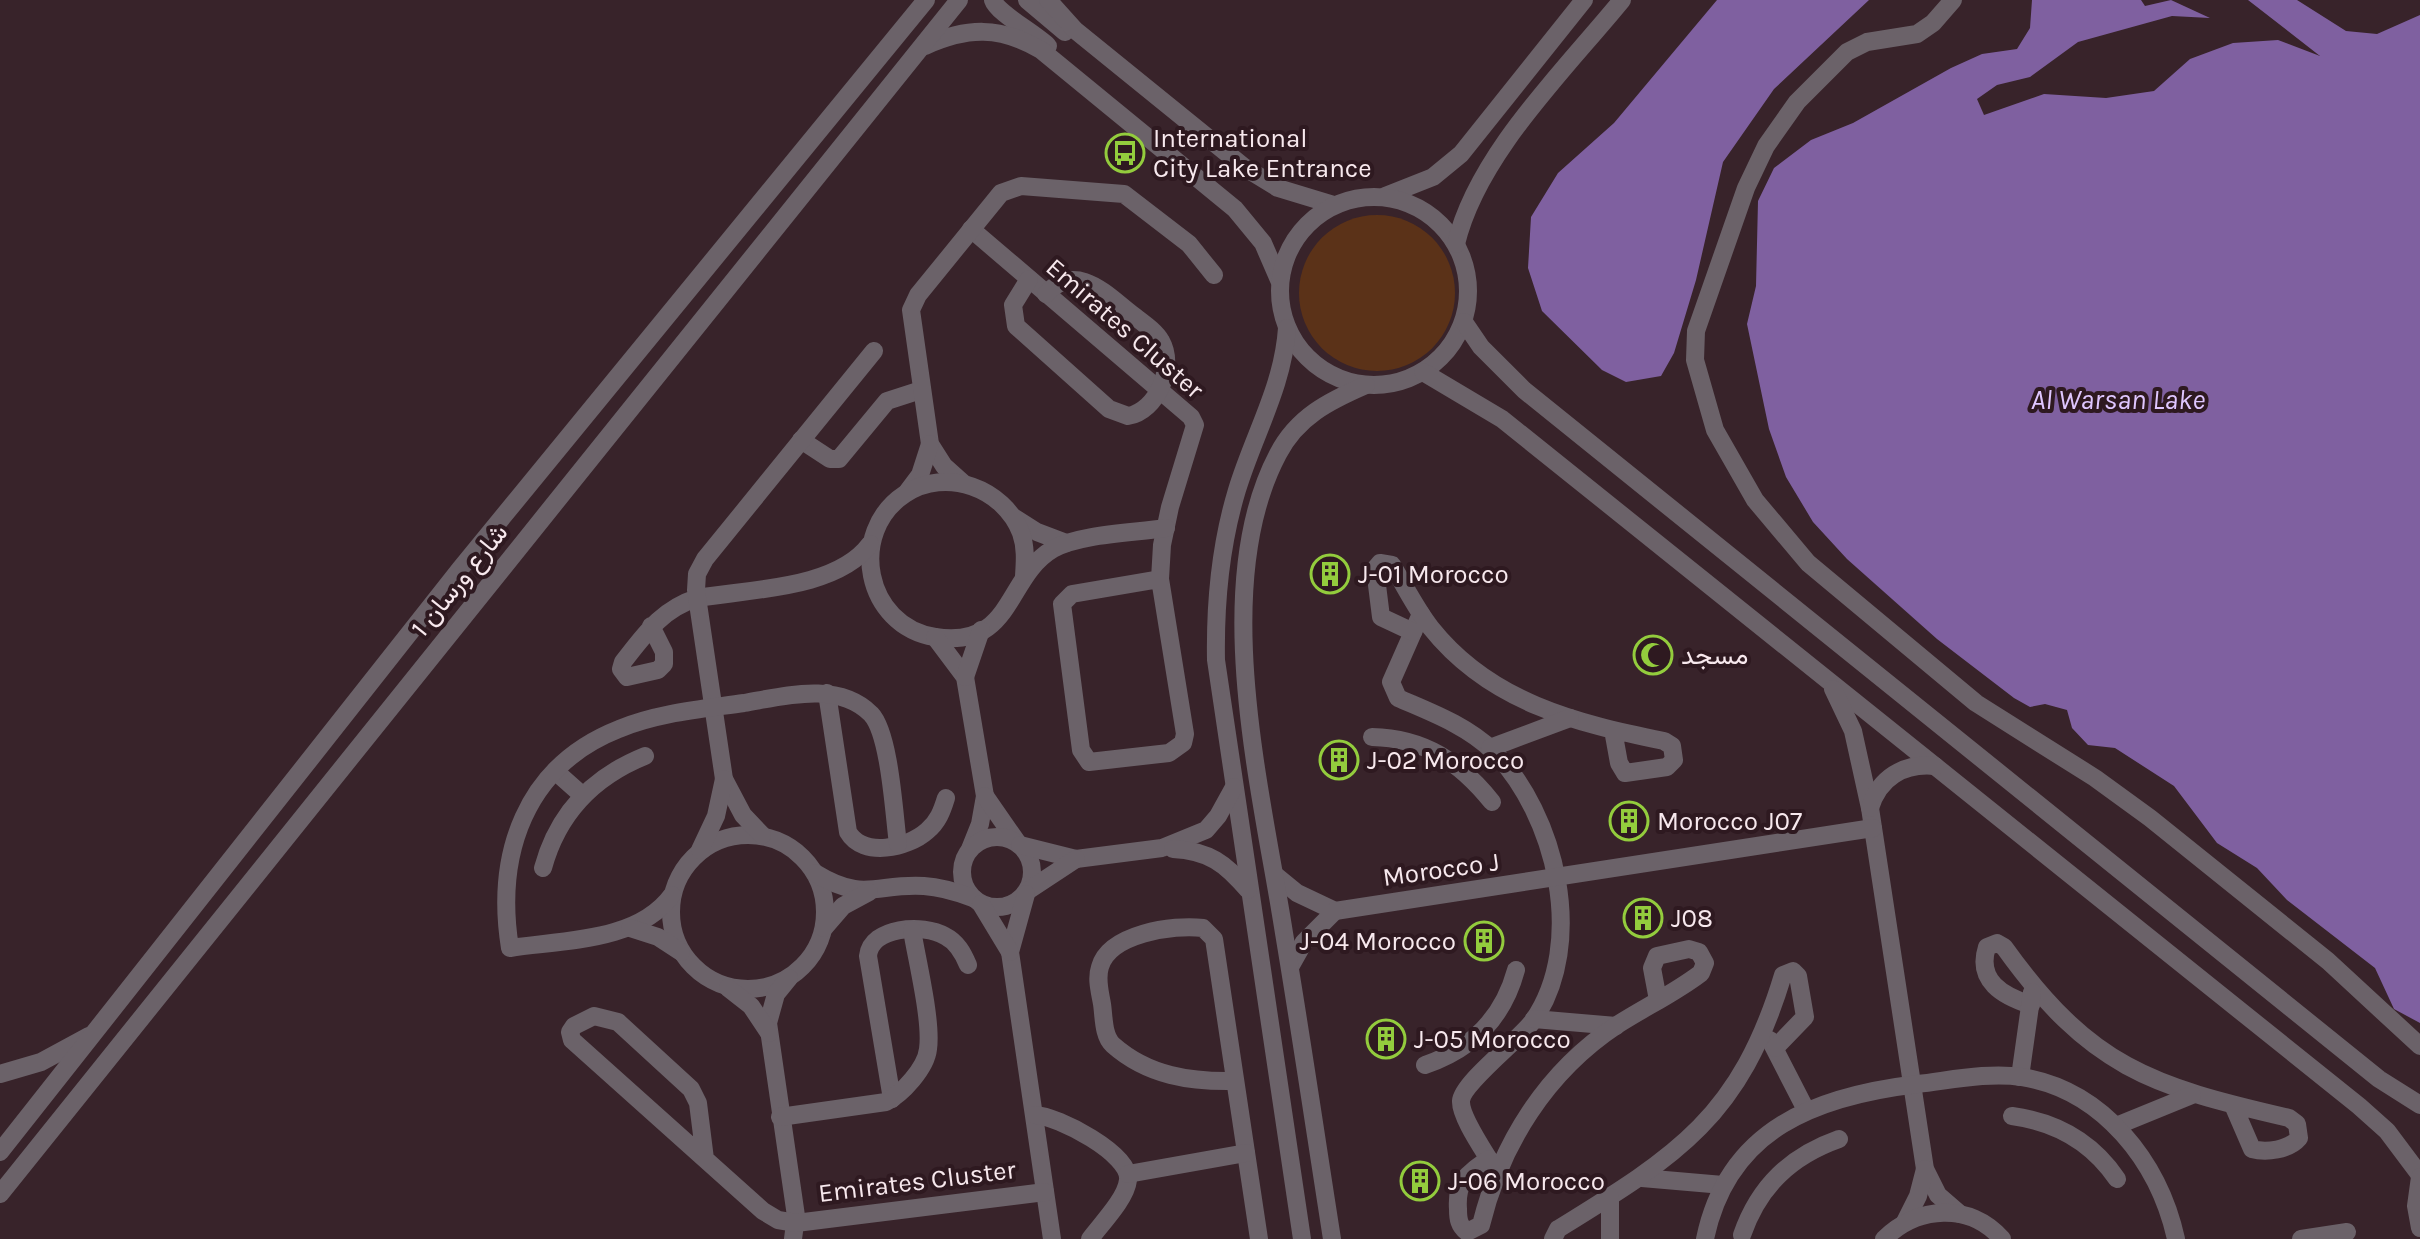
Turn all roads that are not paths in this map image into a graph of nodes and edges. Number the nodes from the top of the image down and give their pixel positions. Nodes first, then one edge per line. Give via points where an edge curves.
1 (926, 0) edge
2 (959, 0) edge
3 (993, 0) edge
4 (1027, 0) edge
5 (1048, 0) edge
6 (1584, 0) edge
7 (1622, 0) edge
8 (1953, 0) edge
9 (921, 48) junction
10 (1112, 59) junction
11 (1062, 67) junction
12 (1383, 197) junction
13 (1334, 205) junction
14 (971, 229) junction
15 (1456, 244) junction
16 (1214, 275) dead end
17 (1029, 279) junction
18 (1280, 283) junction
19 (1046, 294) junction
20 (1464, 322) junction
21 (1287, 328) junction
22 (874, 351) dead end
23 (1423, 372) junction
24 (1366, 385) junction
25 (921, 390) junction
26 (1159, 391) junction
27 (801, 440) junction
28 (930, 444) junction
29 (963, 483) junction
30 (907, 493) junction
31 (1011, 515) junction
32 (1166, 528) junction
33 (1066, 543) junction
34 (870, 544) junction
35 (829, 576) junction
36 (1024, 576) junction
37 (1160, 579) junction
38 (878, 597) junction
39 (697, 598) junction
40 (1421, 614) junction
41 (651, 626) dead end
42 (981, 630) junction
43 (1413, 632) junction
44 (935, 637) junction
45 (965, 677) junction
46 (1829, 681) junction
47 (827, 693) junction
48 (714, 707) junction
49 (1570, 718) junction
50 (1455, 724) junction
51 (1613, 730) dead end
52 (1372, 737) dead end
53 (1490, 748) junction
54 (1440, 752) junction
55 (645, 756) dead end
56 (1935, 766) junction
57 (555, 771) junction
58 (724, 779) junction
59 (1234, 787) junction
60 (582, 795) junction
61 (985, 796) junction
62 (946, 798) dead end
63 (1492, 802) dead end
64 (1870, 808) junction
65 (1873, 828) junction
66 (762, 835) junction
67 (898, 844) junction
68 (1019, 844) junction
69 (1162, 848) junction
70 (700, 850) junction
71 (966, 855) junction
72 (1076, 859) junction
73 (543, 868) dead end
74 (815, 873) junction
75 (1275, 875) junction
76 (1554, 879) junction
77 (921, 885) junction
78 (1249, 891) junction
79 (869, 892) junction
80 (1027, 892) junction
81 (672, 895) junction
82 (977, 901) junction
83 (1335, 911) junction
84 (630, 928) junction
85 (824, 928) junction
86 (912, 930) junction
87 (1010, 952) junction
88 (682, 953) junction
89 (968, 965) dead end
90 (1290, 967) junction
91 (1516, 970) dead end
92 (789, 978) junction
93 (726, 986) junction
94 (1658, 1000) dead end
95 (1534, 1019) junction
96 (1616, 1026) junction
97 (99, 1030) junction
98 (1483, 1031) junction
99 (1765, 1031) junction
100 (769, 1033) junction
101 (2420, 1046) edge
102 (1775, 1048) junction
103 (1507, 1051) junction
104 (1425, 1065) dead end
105 (0, 1074) edge
106 (2020, 1077) junction
107 (1235, 1081) junction
108 (1911, 1085) junction
109 (2192, 1095) junction
110 (2079, 1097) junction
111 (892, 1099) junction
112 (2233, 1105) dead end
113 (2420, 1105) edge
114 (1806, 1110) junction
115 (1035, 1115) junction
116 (2012, 1116) dead end
117 (780, 1117) junction
118 (2116, 1126) junction
119 (2066, 1132) junction
120 (1839, 1139) dead end
121 (1753, 1147) junction
122 (0, 1152) edge
123 (1246, 1153) junction
124 (705, 1159) junction
125 (1925, 1169) junction
126 (1780, 1172) junction
127 (1128, 1174) junction
128 (2420, 1176) edge
129 (1642, 1178) junction
130 (2117, 1179) dead end
131 (1723, 1185) junction
132 (1045, 1192) junction
133 (0, 1194) edge
134 (1610, 1197) junction
135 (1960, 1214) junction
136 (1905, 1222) junction
137 (2420, 1228) edge
138 (795, 1231) edge
139 (2347, 1232) dead end
140 (1742, 1235) dead end
141 (1052, 1239) edge
142 (1090, 1239) edge
143 (1259, 1239) edge
144 (1302, 1239) edge
145 (1332, 1239) edge
146 (1553, 1239) edge
147 (1610, 1239) edge
148 (1705, 1239) edge
149 (1884, 1239) edge
150 (2002, 1239) edge
151 (2176, 1239) edge
152 (2301, 1239) edge

1 - 97 street, شارع ورسان 1 via 460,569
2 - 9 street, شارع ورسان 1
3 - 11 street via 999,10 1038,36
4 - 10 street via 1061,30
5 - 10 street
6 - 12 street via 1461,154 1425,181
7 - 15 street via 1484,172
8 - 101 street via 1917,34 1867,42 1847,52 1797,102 1766,146 1696,331 1695,360 1715,430 1755,500 1808,563 1976,703 2150,818 2328,961
9 - 11 street via 962,32 991,31 1030,43
9 - 133 street, شارع ورسان 1
10 - 13 street via 1253,173 1296,195
11 - 18 street via 1235,209 1263,243
12 - 13 street
12 - 15 street via 1430,215
13 - 18 street via 1301,231 1289,248
14 - 16 street via 1001,193 1014,186 1115,191 1179,235
14 - 17 street, Emirates Cluster
14 - 25 street via 911,310
15 - 20 street via 1468,282
17 - 19 street, Emirates Cluster
17 - 26 street via 1013,305 1016,326 1109,409 1134,415
18 - 21 street
19 - 26 street, Emirates Cluster
19 - 26 street via 1068,279 1090,282 1158,336 1166,362
20 - 23 street via 1443,356
20 - 113 street via 1524,390 2367,1069
21 - 24 street via 1313,363 1338,378
21 - 59 street via 1280,379 1234,502 1218,592 1217,671
22 - 27 street
23 - 24 street via 1401,382
23 - 46 street via 1502,419
24 - 75 street via 1322,405 1285,441 1261,500 1248,559 1243,619 1247,683
25 - 27 street via 887,401 839,459 830,459
25 - 28 street
26 - 32 street, Emirates Cluster via 1191,417 1196,429
27 - 39 street via 705,559 697,574
28 - 29 street
28 - 30 street via 920,475
29 - 30 street via 934,483
29 - 31 street via 982,490
30 - 34 street via 883,515
31 - 33 street
31 - 36 street via 1021,534
32 - 33 street
32 - 37 street
33 - 36 street via 1038,559
34 - 35 street via 853,563
34 - 38 street via 870,571
35 - 38 street via 851,580
35 - 39 street
36 - 42 street via 1009,608
37 - 37 street via 1183,743 1169,753 1089,762 1081,750 1062,604 1072,594
38 - 44 street via 898,620
39 - 41 street
39 - 48 street
40 - 43 street
40 - 43 street via 1392,565 1377,565 1381,617
40 - 49 street via 1485,679 1534,706
42 - 44 street
42 - 45 street
43 - 50 street via 1392,691
44 - 45 street
45 - 61 street
46 - 56 street
46 - 64 street via 1853,731
47 - 48 street
47 - 67 street via 865,709 878,725
47 - 67 street via 848,832 866,847
48 - 57 street via 616,730
48 - 58 street
49 - 51 street
49 - 53 street
50 - 53 street
50 - 54 street
52 - 54 street via 1398,738
53 - 76 street via 1537,815
54 - 63 street
55 - 60 street via 611,772
56 - 64 street via 1894,773 1878,788
56 - 128 street via 2374,1118
57 - 60 street
57 - 84 street via 528,807 511,849 505,891 510,948
58 - 66 street via 743,815
58 - 70 street via 716,816
59 - 69 street via 1206,830
59 - 78 street
60 - 73 street via 559,827
61 - 68 street
61 - 71 street
62 - 67 street via 934,824
64 - 65 street
65 - 76 street, Morocco J
65 - 108 street
66 - 70 street via 729,836
66 - 74 street via 793,848
68 - 71 street via 992,837
68 - 72 street
68 - 80 street via 1033,871
69 - 72 street
69 - 78 street via 1212,855
70 - 81 street
71 - 77 street
71 - 82 street via 962,880
72 - 80 street
74 - 79 street
74 - 85 street via 825,900
75 - 83 street via 1297,893
75 - 90 street
76 - 83 street, Morocco J
76 - 95 street via 1558,951
77 - 79 street
77 - 82 street
78 - 144 street
79 - 85 street, Emirates Cluster via 843,906
80 - 82 street via 1010,906
80 - 87 street, Emirates Cluster
81 - 84 street
81 - 88 street via 674,934
82 - 87 street, Emirates Cluster
83 - 90 street via 1304,942
84 - 88 street, Emirates Cluster via 658,937
85 - 92 street, Emirates Cluster via 811,957
86 - 89 street via 947,937
86 - 111 street via 929,1047 922,1064
86 - 111 street via 881,936 868,951
87 - 115 street, Emirates Cluster
88 - 93 street, Emirates Cluster
90 - 145 street
91 - 98 street via 1500,1009
92 - 93 street via 758,989
92 - 100 street, Emirates Cluster via 772,1003
93 - 100 street, Emirates Cluster via 751,1006
94 - 96 street
95 - 96 street
95 - 103 street
96 - 103 street via 1574,1060 1538,1100 1493,1165 1462,1111 1461,1098
97 - 105 street via 41,1062
97 - 122 street, شارع ورسان 1
98 - 103 street
98 - 104 street via 1451,1055
99 - 102 street
99 - 102 street via 1783,975 1793,971 1805,1017
99 - 129 street via 1738,1081 1709,1119
100 - 117 street, Emirates Cluster
102 - 114 street
106 - 108 street
106 - 109 street via 2032,996 2107,1055
106 - 110 street
107 - 107 street via 1183,1080 1114,1045 1106,1035 1098,978 1111,948 1183,929 1203,928 1211,935
107 - 123 street
108 - 114 street via 1857,1093
108 - 125 street
109 - 112 street
109 - 118 street
110 - 118 street
110 - 119 street
111 - 117 street
114 - 121 street
115 - 127 street via 1072,1125 1120,1160
115 - 132 street, Emirates Cluster
116 - 119 street
117 - 138 street, Emirates Cluster
118 - 151 street via 2158,1185
119 - 130 street via 2101,1157
120 - 126 street via 1815,1147
121 - 126 street
121 - 131 street
123 - 127 street
123 - 143 street
124 - 124 street via 698,1103 691,1089 618,1022 594,1016 571,1029 572,1040
124 - 138 street via 763,1211
125 - 135 street via 1938,1195
125 - 136 street
126 - 140 street via 1759,1198
127 - 142 street via 1126,1188
128 - 137 street
129 - 131 street
129 - 134 street
131 - 148 street
132 - 138 street, Emirates Cluster
132 - 141 street, Emirates Cluster
134 - 146 street via 1558,1229
134 - 147 street
135 - 136 street via 1926,1214
135 - 150 street via 1981,1221
136 - 149 street
139 - 152 street

